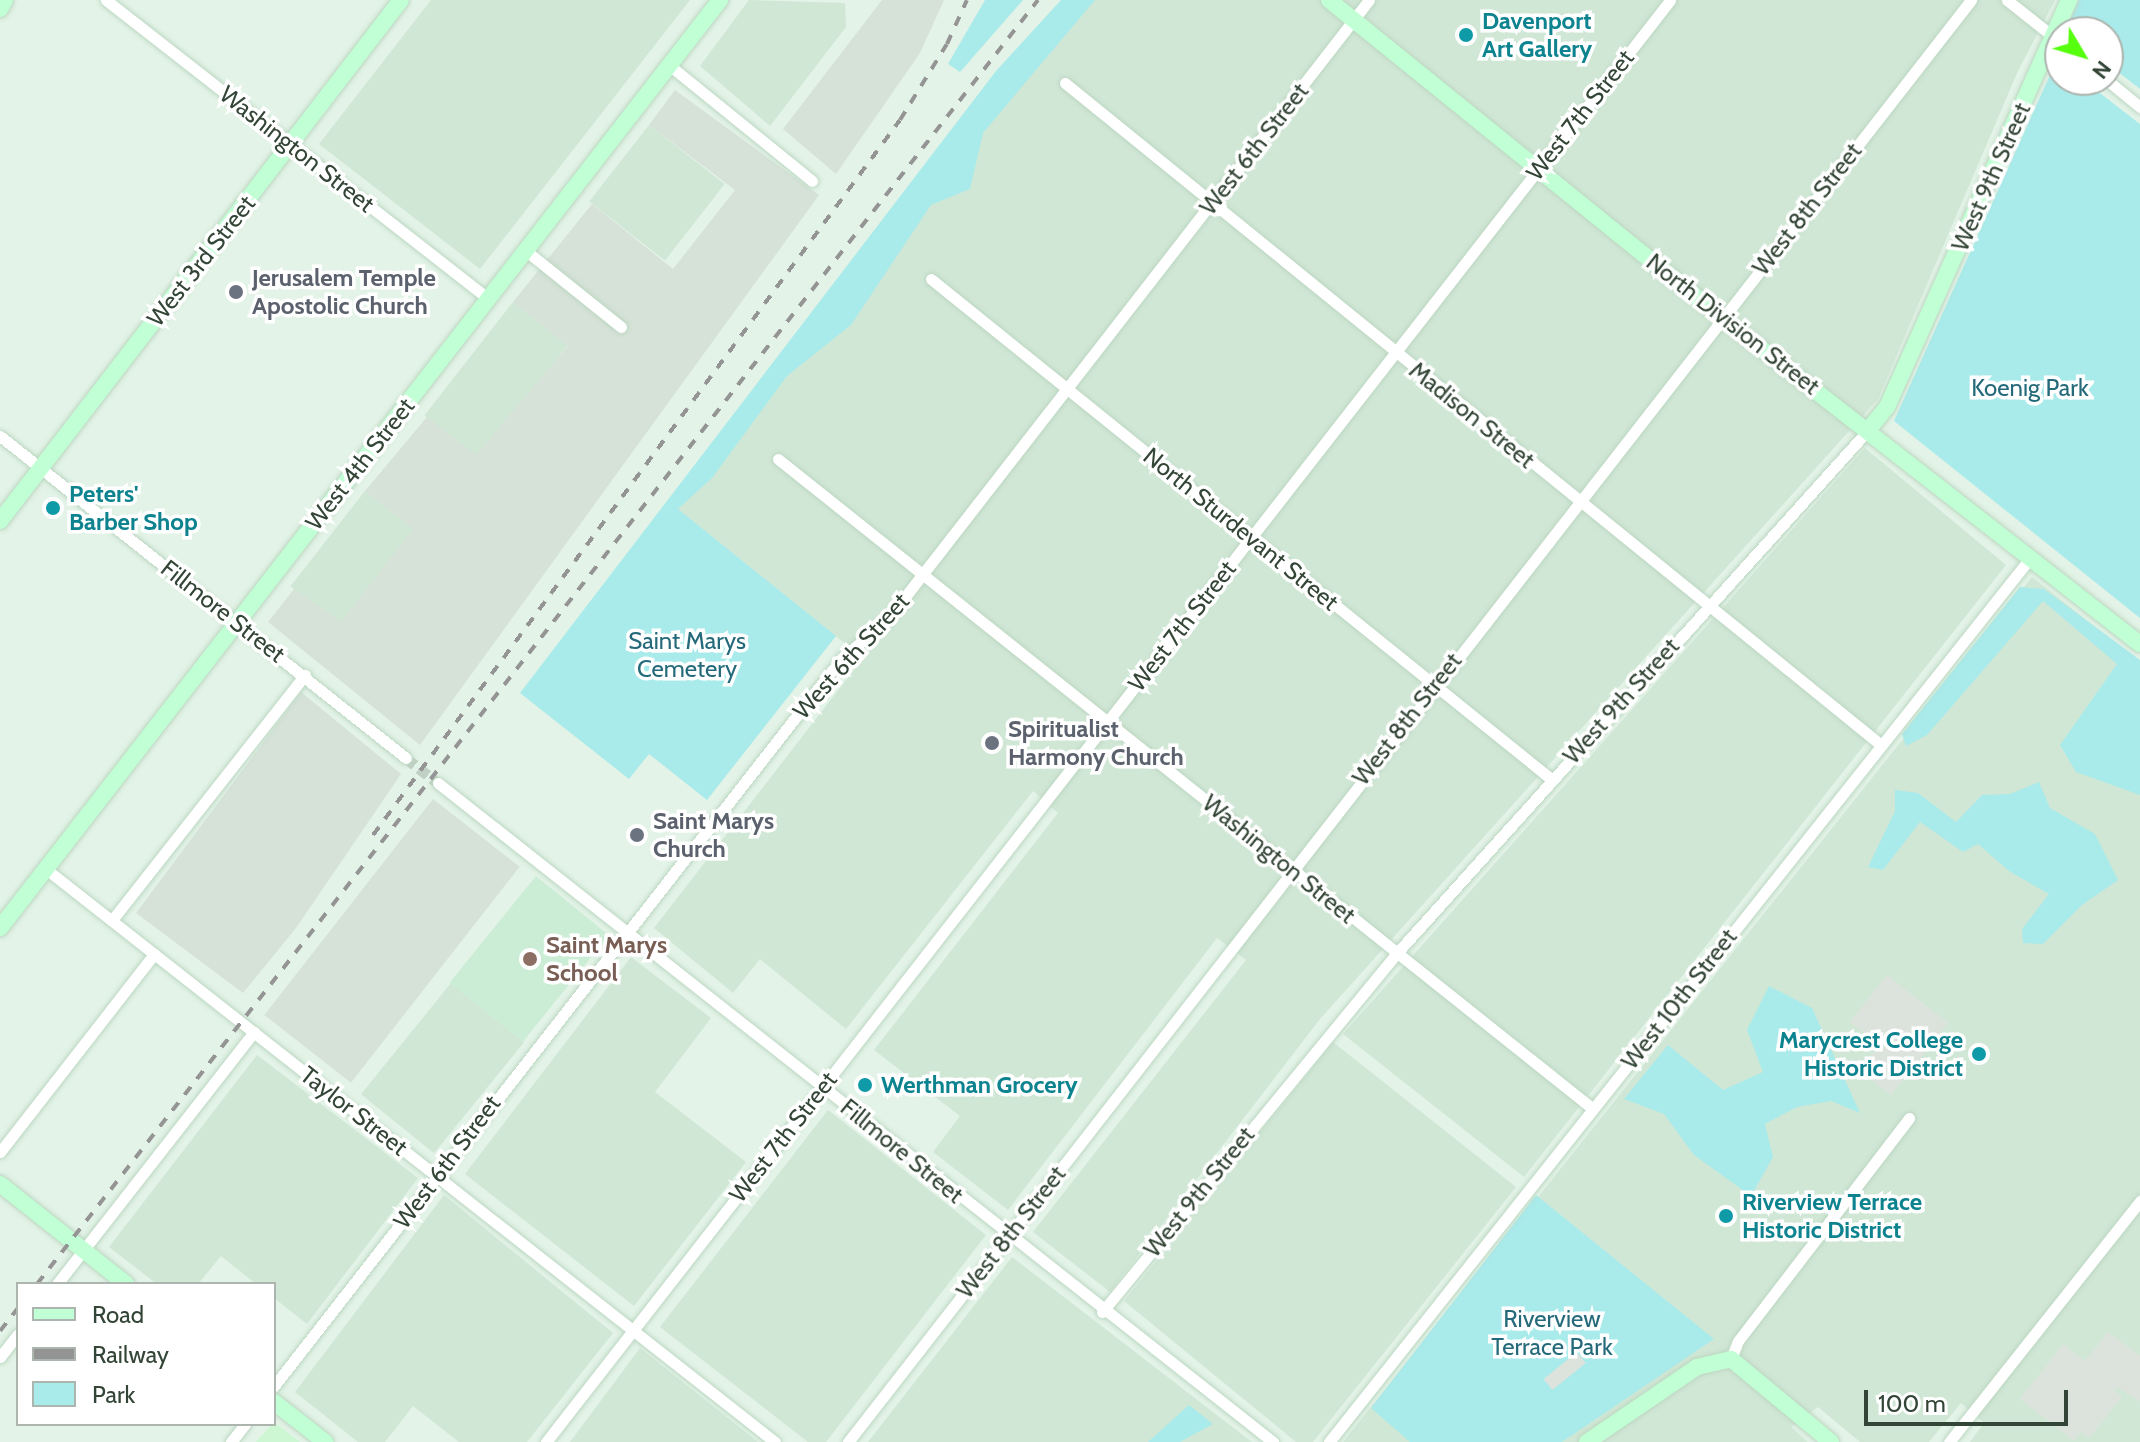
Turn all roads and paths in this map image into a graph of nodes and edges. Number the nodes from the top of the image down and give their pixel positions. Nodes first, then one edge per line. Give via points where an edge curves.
1 (5, 0) edge
2 (106, 0) edge
3 (401, 0) edge
4 (720, 0) edge
5 (1329, 0) edge
6 (1369, 0) edge
7 (1670, 0) edge
8 (1971, 0) edge
9 (2007, 0) edge
10 (0, 9) edge
11 (1353, 20) junction
12 (2044, 29) edge
13 (669, 65) junction
14 (2044, 65) edge
15 (1065, 83) dead end
16 (2124, 94) edge
17 (2140, 107) edge
18 (291, 144) junction
19 (1538, 169) junction
20 (812, 181) dead end
21 (1211, 204) junction
22 (525, 250) junction
23 (931, 279) dead end
24 (488, 298) junction
25 (1722, 318) junction
26 (621, 327) dead end
27 (1393, 351) junction
28 (1067, 389) junction
29 (1869, 429) junction
30 (0, 436) edge
31 (778, 459) dead end
32 (41, 468) junction
33 (1578, 501) junction
34 (0, 521) edge
35 (1251, 537) junction
36 (2031, 557) junction
37 (923, 573) junction
38 (1707, 606) junction
39 (237, 623) junction
40 (2140, 644) edge
41 (305, 675) junction
42 (1434, 685) junction
43 (1109, 720) junction
44 (1881, 745) junction
45 (406, 758) tunnel mouth
46 (1551, 779) junction
47 (438, 783) tunnel mouth
48 (1290, 868) junction
49 (46, 869) junction
50 (112, 920) junction
51 (0, 928) edge
52 (625, 933) junction
53 (154, 954) junction
54 (1396, 954) junction
55 (254, 1032) junction
56 (822, 1086) junction
57 (1593, 1109) junction
58 (1909, 1118) dead end
59 (0, 1152) edge
60 (437, 1176) junction
61 (0, 1184) edge
62 (2140, 1201) edge
63 (1008, 1237) junction
64 (84, 1250) junction
65 (59, 1282) edge
66 (124, 1282) edge
67 (1102, 1312) junction
68 (633, 1330) junction
69 (16, 1337) edge
70 (0, 1357) edge
71 (1731, 1359) junction
72 (276, 1383) edge
73 (276, 1404) edge
74 (243, 1426) edge
75 (231, 1442) edge
76 (325, 1442) edge
77 (546, 1442) edge
78 (775, 1442) edge
79 (848, 1442) edge
80 (1273, 1442) edge
81 (1329, 1442) edge
82 (1587, 1442) edge
83 (1831, 1442) edge
84 (1949, 1442) edge

1 - 10 main road
2 - 18 street, Washington Street
3 - 18 main road, West 3rd Street
4 - 13 main road, West 4th Street
5 - 11 main road, North Division Street
6 - 11 street, West 6th Street
7 - 19 street, West 7th Street
8 - 25 street, West 8th Street
9 - 12 street
11 - 19 main road, North Division Street
11 - 21 street, West 6th Street
13 - 20 street
13 - 22 main road, West 4th Street
14 - 29 main road, West 9th Street via 1887,407
15 - 21 street, Madison Street
16 - 17 street
18 - 24 street, Washington Street
18 - 32 main road, West 3rd Street
19 - 25 main road, North Division Street
19 - 27 street, West 7th Street
21 - 27 street, Madison Street
21 - 28 street, West 6th Street
22 - 24 main road, West 4th Street
22 - 26 street
23 - 28 street, North Sturdevant Street
24 - 39 main road, West 4th Street
25 - 29 main road, North Division Street
25 - 33 street, West 8th Street
27 - 33 street, Madison Street
27 - 35 street, West 7th Street
28 - 35 street, North Sturdevant Street
28 - 37 street, West 6th Street
29 - 36 main road, North Division Street
29 - 38 street, West 9th Street
30 - 32 street, Fillmore Street
31 - 37 street, Washington Street
32 - 34 main road, West 3rd Street
32 - 39 street, Fillmore Street
33 - 38 street, Madison Street
33 - 42 street, West 8th Street
35 - 42 street, North Sturdevant Street
35 - 43 street, West 7th Street
36 - 40 main road, North Division Street
36 - 44 street, West 10th Street
37 - 43 street, Washington Street
37 - 52 street, West 6th Street via 887,620 841,659
38 - 44 street, Madison Street
38 - 46 street, West 9th Street
39 - 41 street, Fillmore Street
39 - 49 main road, West 4th Street
41 - 45 street, Fillmore Street
41 - 50 street
42 - 46 street, North Sturdevant Street
42 - 48 street, West 8th Street
43 - 48 street, Washington Street
43 - 56 street, West 7th Street
44 - 57 street, West 10th Street
46 - 54 street, West 9th Street
47 - 52 street, Fillmore Street
48 - 54 street, Washington Street
48 - 63 street, West 8th Street
49 - 50 street, Taylor Street
49 - 51 main road, West 4th Street
50 - 53 street, Taylor Street
52 - 56 street, Fillmore Street
52 - 60 street, West 6th Street
53 - 55 street, Taylor Street
53 - 59 street
54 - 57 street, Washington Street
54 - 67 street, West 9th Street
55 - 60 street, Taylor Street
55 - 64 street
56 - 63 street, Fillmore Street
56 - 68 street, West 7th Street
57 - 81 street, West 10th Street
58 - 71 street via 1738,1341
60 - 68 street, Taylor Street
60 - 72 street, West 6th Street
61 - 64 main road
62 - 84 street
63 - 67 street, Fillmore Street
63 - 79 street, West 8th Street
64 - 65 street
64 - 66 main road
67 - 80 street, Fillmore Street
68 - 77 street, West 7th Street
68 - 78 street, Taylor Street
69 - 70 street
71 - 82 main road via 1697,1367
71 - 83 main road
73 - 76 main road
74 - 75 street

